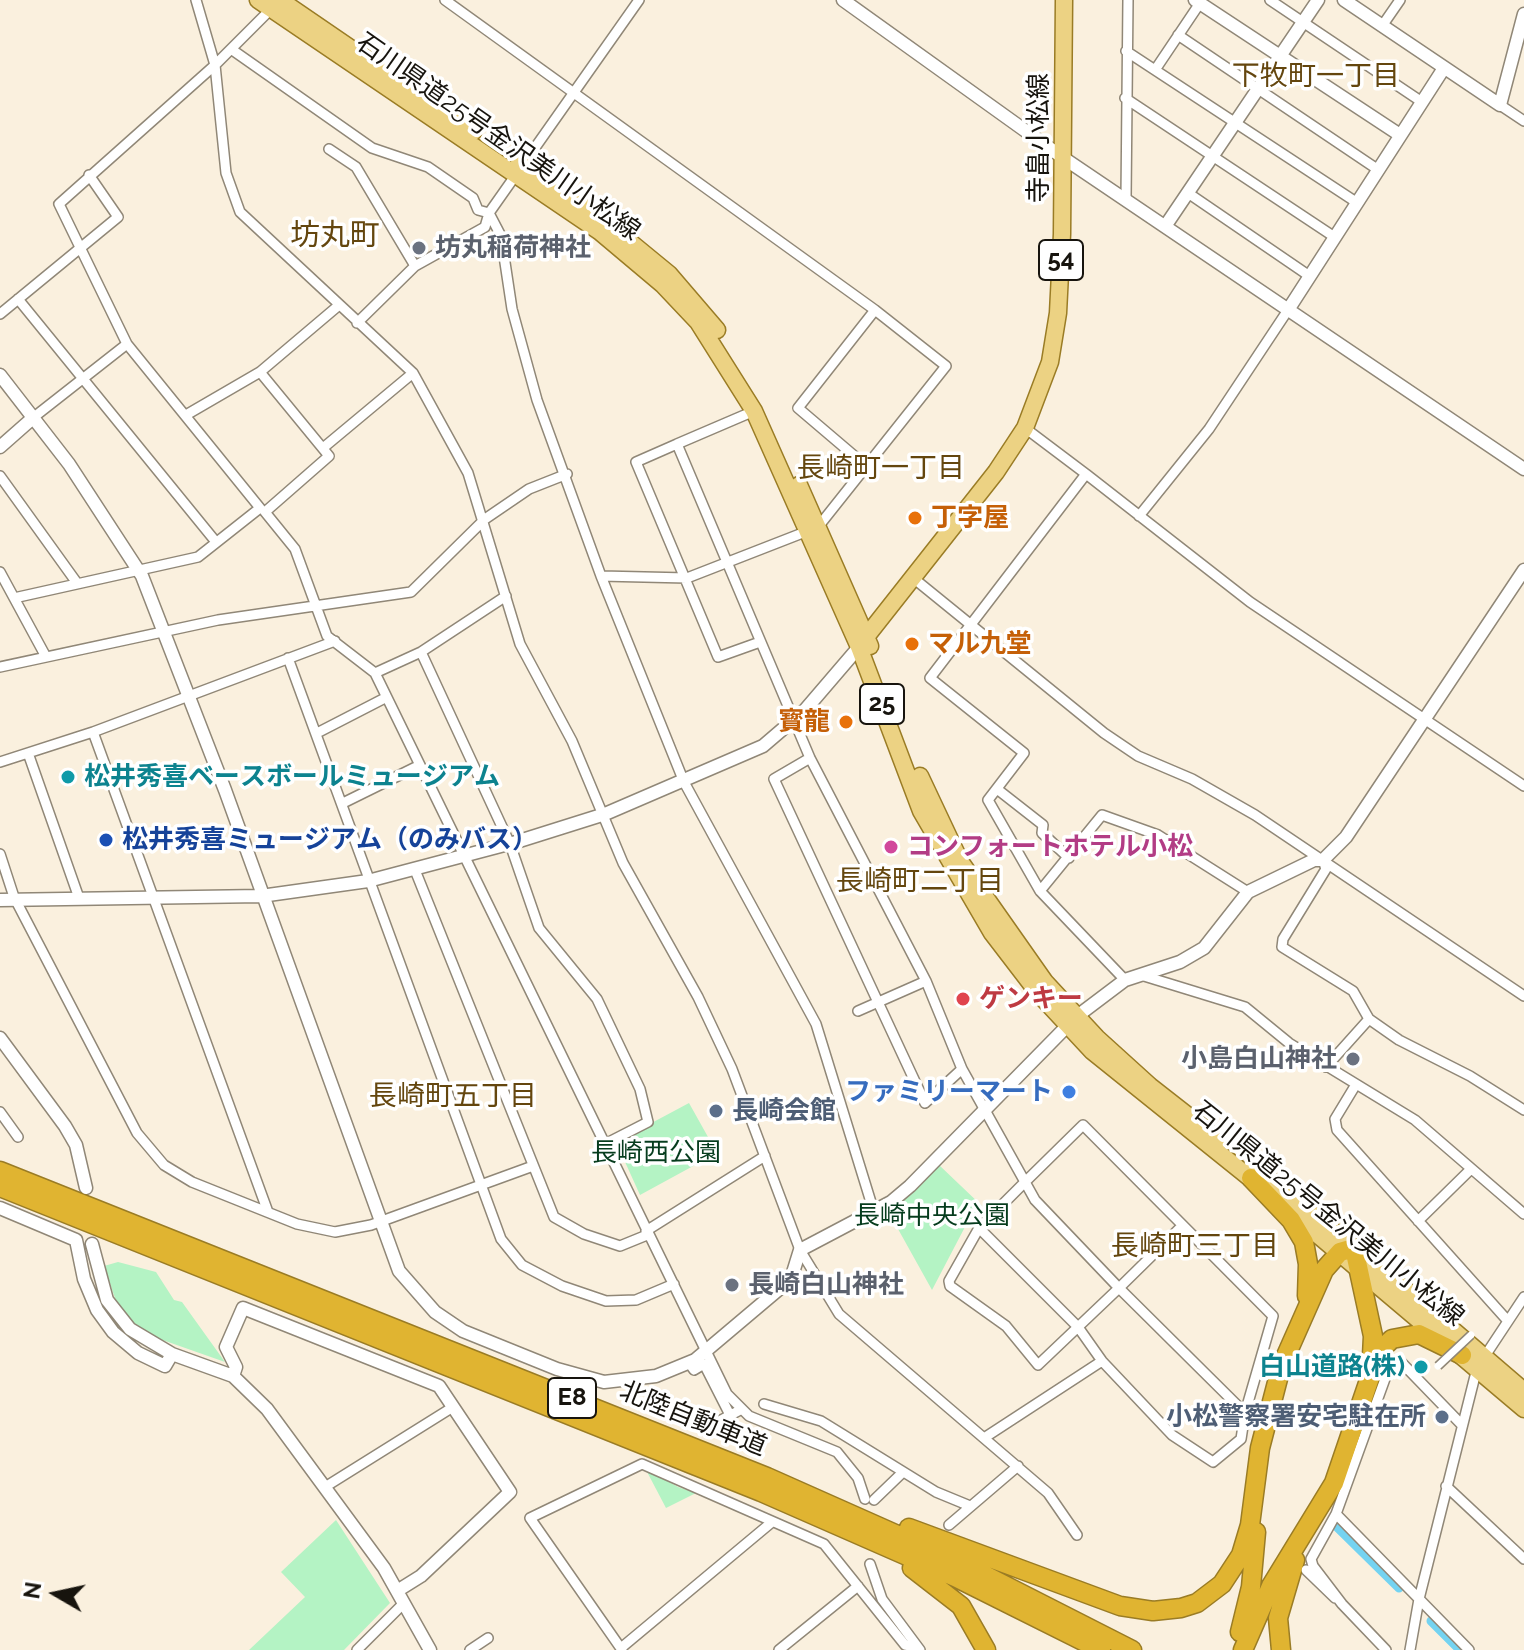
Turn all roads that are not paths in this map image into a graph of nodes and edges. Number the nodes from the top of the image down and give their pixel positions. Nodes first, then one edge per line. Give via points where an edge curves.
1 (196, 0) edge
2 (445, 0) edge
3 (639, 0) edge
4 (843, 0) edge
5 (1064, 0) edge
6 (1128, 0) edge
7 (1270, 0) edge
8 (1318, 0) edge
9 (1344, 0) edge
10 (1400, 0) edge
11 (272, 2) edge
12 (1197, 2) edge
13 (1524, 14) edge
14 (1303, 22) junction
15 (1382, 26) junction
16 (1178, 35) junction
17 (231, 49) junction
18 (1126, 51) junction
19 (1281, 55) junction
20 (215, 65) junction
21 (1444, 68) junction
22 (1155, 70) junction
23 (1258, 89) junction
24 (574, 91) junction
25 (1125, 98) junction
26 (1422, 102) junction
27 (1500, 105) junction
28 (1524, 121) edge
29 (1235, 123) junction
30 (1400, 135) junction
31 (329, 149) dead end
32 (1213, 156) junction
33 (1062, 157) junction
34 (1377, 169) junction
35 (520, 171) junction
36 (89, 175) junction
37 (1188, 193) junction
38 (1126, 198) junction
39 (1356, 202) junction
40 (489, 213) junction
41 (1166, 225) junction
42 (1333, 236) junction
43 (79, 248) junction
44 (415, 266) junction
45 (1308, 275) junction
46 (18, 299) junction
47 (338, 306) junction
48 (875, 310) junction
49 (1288, 310) junction
50 (0, 314) edge
51 (357, 323) junction
52 (127, 344) junction
53 (260, 372) junction
54 (413, 373) junction
55 (0, 375) edge
56 (83, 380) junction
57 (754, 411) junction
58 (186, 415) junction
59 (34, 417) junction
60 (1025, 428) junction
61 (677, 444) junction
62 (0, 447) edge
63 (323, 448) junction
64 (865, 465) junction
65 (1524, 469) edge
66 (567, 474) junction
67 (1086, 474) junction
68 (0, 476) edge
69 (1139, 516) junction
70 (485, 519) junction
71 (813, 530) junction
72 (216, 542) junction
73 (727, 562) junction
74 (1524, 570) edge
75 (140, 571) junction
76 (0, 572) edge
77 (601, 576) junction
78 (912, 577) junction
79 (687, 578) junction
80 (77, 583) junction
81 (506, 596) junction
82 (14, 598) junction
83 (318, 608) junction
84 (970, 623) junction
85 (166, 632) junction
86 (335, 641) junction
87 (862, 641) junction
88 (760, 642) junction
89 (421, 652) junction
90 (45, 655) junction
91 (288, 658) junction
92 (0, 667) edge
93 (375, 673) junction
94 (188, 695) junction
95 (385, 698) junction
96 (1424, 719) junction
97 (793, 720) junction
98 (93, 732) junction
99 (317, 733) junction
100 (28, 753) junction
101 (810, 758) junction
102 (0, 762) edge
103 (418, 766) junction
104 (684, 782) junction
105 (1524, 786) edge
106 (997, 789) junction
107 (343, 803) junction
108 (605, 814) junction
109 (510, 844) junction
110 (0, 854) edge
111 (463, 857) junction
112 (1069, 858) junction
113 (1323, 860) junction
114 (415, 870) junction
115 (368, 881) junction
116 (1040, 891) junction
117 (1248, 892) junction
118 (261, 896) junction
119 (14, 897) junction
120 (79, 898) junction
121 (0, 900) edge
122 (154, 900) junction
123 (1144, 976) junction
124 (1125, 980) junction
125 (926, 981) junction
126 (1524, 996) edge
127 (879, 1002) junction
128 (858, 1011) dead end
129 (1369, 1019) junction
130 (1071, 1022) junction
131 (0, 1038) edge
132 (1326, 1067) junction
133 (962, 1069) junction
134 (1355, 1086) junction
135 (984, 1108) junction
136 (1524, 1110) edge
137 (0, 1112) edge
138 (18, 1137) dead end
139 (605, 1144) junction
140 (765, 1156) junction
141 (533, 1166) junction
142 (1471, 1169) junction
143 (0, 1171) edge
144 (1251, 1178) junction
145 (1025, 1182) junction
146 (479, 1186) junction
147 (0, 1187) edge
148 (86, 1188) dead end
149 (0, 1208) edge
150 (268, 1212) junction
151 (874, 1212) junction
152 (1524, 1214) edge
153 (382, 1221) junction
154 (1418, 1221) junction
155 (1182, 1226) junction
156 (979, 1228) junction
157 (646, 1233) junction
158 (92, 1244) dead end
159 (800, 1250) junction
160 (1350, 1255) junction
161 (674, 1284) junction
162 (1119, 1288) junction
163 (1524, 1297) edge
164 (1302, 1315) junction
165 (1507, 1320) junction
166 (1078, 1327) junction
167 (1471, 1335) dead end
168 (705, 1351) junction
169 (172, 1354) junction
170 (1462, 1355) junction
171 (1102, 1361) junction
172 (1480, 1362) junction
173 (689, 1363) junction
174 (1438, 1366) dead end
175 (233, 1376) junction
176 (1371, 1376) junction
177 (1524, 1391) edge
178 (764, 1404) dead end
179 (453, 1407) junction
180 (742, 1409) junction
181 (1524, 1409) edge
182 (664, 1413) dead end
183 (1245, 1413) junction
184 (731, 1417) junction
185 (1461, 1424) junction
186 (984, 1438) junction
187 (656, 1447) junction
188 (1018, 1466) junction
189 (902, 1473) junction
190 (688, 1474) tunnel mouth
191 (767, 1477) junction
192 (683, 1485) junction
193 (1255, 1485) junction
194 (1446, 1486) junction
195 (325, 1487) junction
196 (970, 1506) junction
197 (1328, 1511) junction
198 (772, 1522) junction
199 (949, 1525) dead end
200 (1077, 1535) dead end
201 (1524, 1559) edge
202 (870, 1564) dead end
203 (1306, 1570) dead end
204 (858, 1586) junction
205 (397, 1591) junction
206 (1419, 1599) junction
207 (403, 1604) junction
208 (1342, 1604) junction
209 (488, 1638) dead end
210 (622, 1649) edge
211 (919, 1649) edge
212 (357, 1650) edge
213 (430, 1650) edge
214 (470, 1650) edge
215 (779, 1650) edge
216 (986, 1650) edge
217 (1101, 1650) edge
218 (1132, 1650) edge
219 (1233, 1650) edge
220 (1243, 1650) edge
221 (1281, 1650) edge
222 (1386, 1650) edge
223 (1410, 1650) edge
224 (1469, 1650) edge

1 - 20 street
2 - 24 street
3 - 24 street
4 - 33 street
5 - 33 main road, 寺畠小松線 / 54
6 - 18 street
7 - 14 street
8 - 14 street
9 - 15 street
10 - 15 street
11 - 17 street
11 - 35 main road, 石川県道25号金沢美川小松線 / 25
12 - 16 street
12 - 19 street
13 - 27 street
14 - 19 street
14 - 26 street
15 - 21 street
16 - 22 street
16 - 23 street
17 - 20 street
17 - 40 street via 372,148 428,167 473,198 478,210
18 - 22 street
18 - 25 street
19 - 23 street
19 - 30 street
20 - 36 street
20 - 47 street via 226,173 240,212
21 - 26 street
21 - 27 street
22 - 29 street
23 - 29 street
23 - 34 street
24 - 35 street
24 - 48 street
25 - 32 street
25 - 38 street
26 - 30 street
27 - 28 street
29 - 32 street
29 - 39 street
30 - 34 street
31 - 44 street via 356,167
32 - 37 street
32 - 42 street
33 - 38 street
33 - 60 main road, 寺畠小松線 / 54 via 1058,313 1050,362
34 - 39 street
35 - 40 street
35 - 57 main road, 石川県道25号金沢美川小松線 / 25 via 663,285 722,355
35 - 71 main road, 25 via 602,219 669,274 704,312 764,406
36 - 43 street via 59,204
36 - 43 street via 118,217
37 - 41 street
37 - 45 street
38 - 41 street
39 - 42 street
40 - 44 street via 485,227
40 - 66 street via 501,236 512,309 537,400
41 - 49 street
42 - 45 street
43 - 46 street
43 - 52 street
44 - 51 street
45 - 49 street
46 - 50 street
46 - 56 street
47 - 51 street
47 - 53 street
48 - 64 street via 798,408
48 - 64 street via 946,366
49 - 65 street
49 - 69 street via 1209,429
51 - 54 street
52 - 56 street
52 - 58 street
53 - 58 street
53 - 63 street
54 - 63 street
54 - 70 street via 468,473
55 - 59 street
56 - 59 street
56 - 72 street
57 - 61 street
57 - 71 main road, 石川県道25号金沢美川小松線 / 25
58 - 72 street via 260,508
59 - 62 street
59 - 75 street
60 - 67 street
60 - 78 main road, 寺畠小松線 / 54
61 - 73 street
61 - 79 street via 636,462
63 - 83 street via 329,456 265,512 295,549
64 - 71 street
66 - 70 street via 529,489
66 - 77 street
67 - 69 street
67 - 84 street
68 - 80 street
69 - 96 street via 1250,602
70 - 81 street
70 - 83 street via 411,592
71 - 73 street
71 - 87 main road, 石川県道25号金沢美川小松線 / 25
72 - 75 street via 198,557
73 - 79 street
73 - 88 street
74 - 96 street
75 - 80 street
75 - 85 street
76 - 82 street
77 - 79 street
77 - 104 street
78 - 84 street
78 - 87 main road, 寺畠小松線 / 54
79 - 88 street via 718,657
80 - 82 street
81 - 89 street
81 - 108 street via 520,644
82 - 90 street
83 - 85 street
83 - 86 street via 327,636
84 - 106 street via 930,678 1024,753
84 - 113 street via 1138,756 1192,779
85 - 90 street
85 - 94 street
86 - 91 street
86 - 93 street
87 - 97 street
87 - 130 main road, 石川県道25号金沢美川小松線 / 25 via 921,811 952,870 992,933
88 - 97 street
89 - 93 street
89 - 109 street
90 - 92 street
91 - 94 street
91 - 99 street
93 - 95 street
94 - 98 street
94 - 118 street
95 - 99 street
95 - 103 street
96 - 105 street
96 - 113 street via 1346,837
97 - 101 street
97 - 104 street via 763,746
98 - 100 street
98 - 122 street
99 - 107 street
100 - 102 street
100 - 120 street
101 - 125 street
101 - 127 street via 774,779
103 - 107 street
103 - 111 street
104 - 108 street
104 - 151 street via 816,1024
106 - 112 street via 1043,825 1042,833
106 - 116 street via 988,800
107 - 115 street
108 - 109 street
108 - 140 street via 623,863 732,1069
109 - 111 street
109 - 139 street via 539,928 597,999 640,1089 648,1122
110 - 119 street
111 - 114 street
111 - 139 street
112 - 116 street
112 - 117 street via 1102,815 1158,835
113 - 117 street
113 - 126 street
113 - 129 street via 1326,869 1282,947 1353,991
114 - 115 street
114 - 141 street
115 - 118 street
115 - 146 street
116 - 124 street
117 - 123 street via 1204,948
118 - 122 street
118 - 153 street
119 - 120 street
119 - 121 street
119 - 150 street via 145,1144 164,1165 192,1182
120 - 122 street
122 - 150 street
123 - 124 street
123 - 132 street via 1245,1007
124 - 130 street
125 - 127 street
125 - 133 street
127 - 128 street
127 - 133 street via 925,1103
129 - 132 street
129 - 136 street
130 - 135 street
130 - 144 main road, 石川県道25号金沢美川小松線 / 25 via 1149,1100
130 - 160 main road, 25
131 - 148 street via 76,1145
132 - 134 street
133 - 135 street
134 - 142 street via 1415,1120
134 - 154 street via 1335,1119 1337,1130
135 - 145 street
135 - 151 street via 910,1186
137 - 138 street
139 - 157 street
140 - 157 street
140 - 159 street
141 - 146 street
141 - 157 street via 554,1217 620,1246
142 - 152 street
142 - 154 street
143 - 191 highway, 北陸自動車道 / E8
144 - 160 main road, 石川県道25号金沢美川小松線 / 25
144 - 164 highway via 1291,1220 1304,1242 1309,1276
145 - 155 street via 1083,1125
145 - 156 street
145 - 162 street via 1035,1200
146 - 153 street
146 - 161 street via 501,1239 522,1265 562,1286 606,1301 636,1300
147 - 187 highway, 北陸自動車道 / E8
149 - 169 street via 76,1240 84,1279 113,1332 165,1366
150 - 153 street via 318,1231
151 - 159 street
153 - 173 street via 399,1271 435,1312 463,1331 604,1382 656,1376
154 - 165 street
155 - 162 street
155 - 183 street via 1273,1316
156 - 166 street
156 - 166 street via 950,1286 1006,1326 1038,1365
157 - 161 street
158 - 169 street via 100,1284 118,1316 145,1340
159 - 168 street via 791,1279
159 - 186 street via 839,1314
160 - 164 highway via 1324,1270
160 - 170 main road, 石川県道25号金沢美川小松線 / 25
160 - 172 main road, 25
160 - 176 highway via 1373,1336
161 - 168 street
162 - 166 street
162 - 183 street
163 - 165 street
164 - 193 highway via 1277,1381
165 - 172 street
166 - 171 street
167 - 174 street, bridge
168 - 173 street
168 - 180 street via 727,1394
169 - 175 street
170 - 172 main road, 石川県道25号金沢美川小松線 / 25
170 - 176 highway via 1430,1337 1400,1335 1379,1351
171 - 183 street via 1172,1435 1213,1462 1241,1439
171 - 186 street
172 - 177 main road, 25
172 - 181 main road, 石川県道25号金沢美川小松線 / 25
172 - 185 street
173 - 184 street via 694,1370 704,1364
175 - 179 street via 236,1367 226,1347 243,1308 439,1386
175 - 195 street via 267,1409
176 - 197 highway
178 - 189 street via 821,1421
179 - 195 street
179 - 205 street via 510,1492 421,1576
180 - 184 street
180 - 189 street via 837,1452 869,1500
182 - 184 street via 706,1428
185 - 194 street
185 - 197 street via 1401,1362 1390,1365
186 - 188 street
187 - 216 highway via 915,1569 961,1606
187 - 217 highway, 北陸自動車道 / E8 via 870,1538
188 - 196 street
188 - 200 street via 1048,1493
189 - 196 street
190 - 192 street
191 - 193 highway via 1104,1600 1153,1611 1197,1603 1222,1584 1247,1540
191 - 218 highway, 北陸自動車道 / E8 via 965,1565
192 - 198 street
192 - 210 street via 642,1464 530,1518
193 - 219 highway via 1254,1564
194 - 201 street
194 - 206 street
195 - 205 street
196 - 199 street
197 - 206 street
197 - 208 street via 1311,1559
197 - 220 highway via 1271,1586
197 - 221 highway via 1299,1550 1281,1602
198 - 204 street via 824,1544
198 - 210 street
202 - 211 street via 882,1599
203 - 208 street
204 - 211 street via 905,1645
204 - 215 street
205 - 207 street
206 - 223 street
206 - 224 street
207 - 212 street
207 - 213 street
208 - 222 street
209 - 214 street

